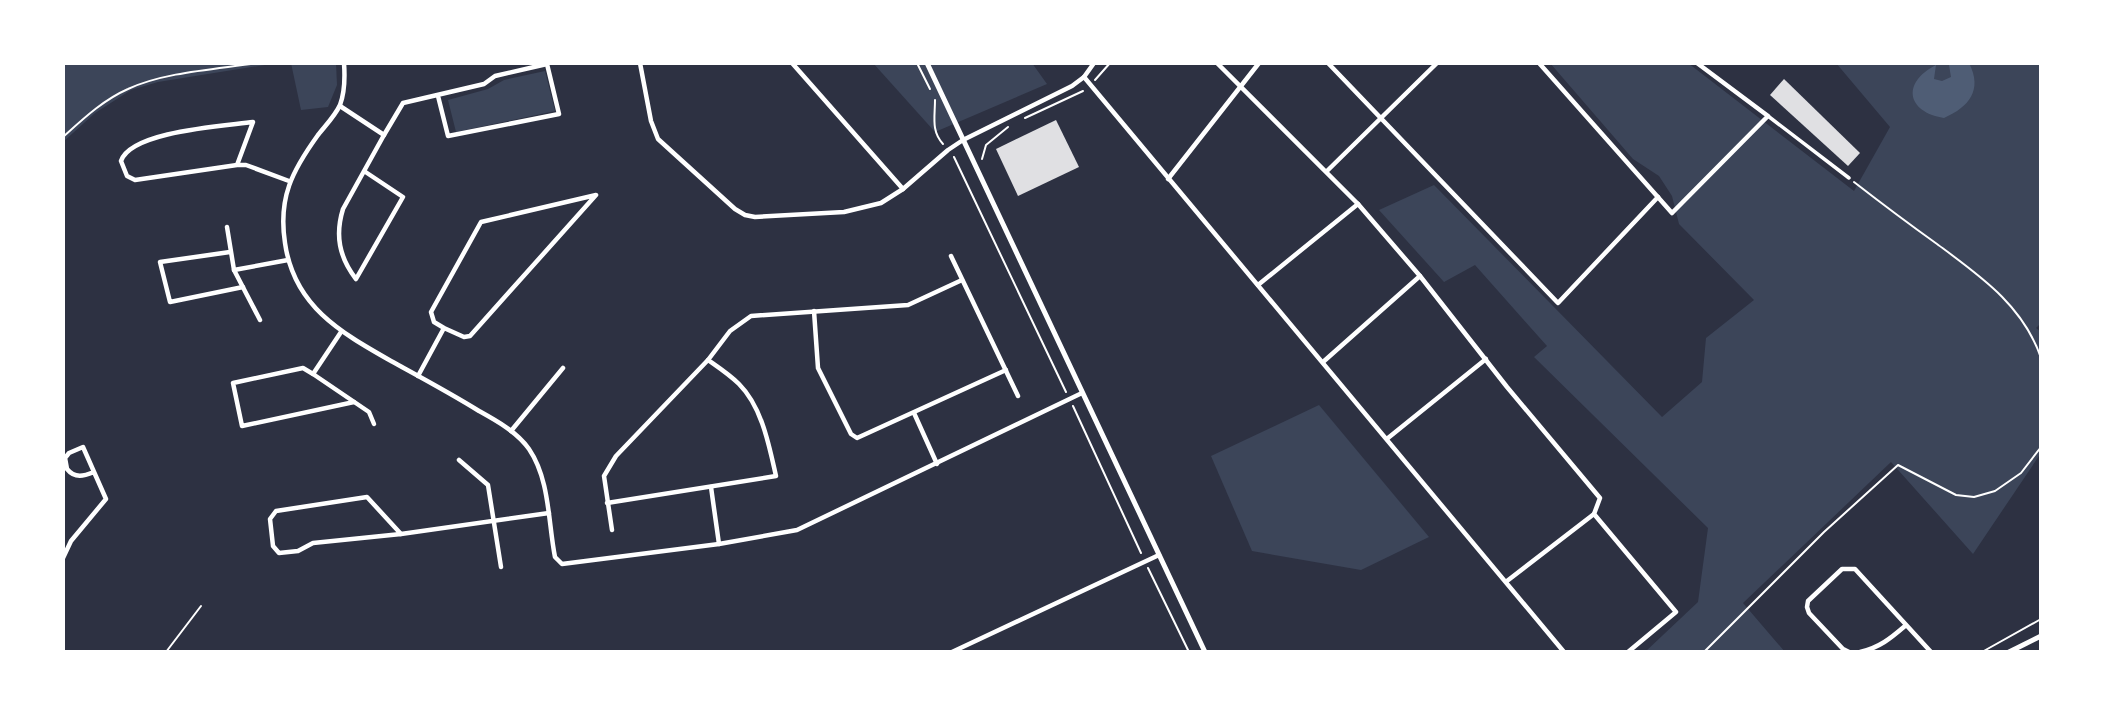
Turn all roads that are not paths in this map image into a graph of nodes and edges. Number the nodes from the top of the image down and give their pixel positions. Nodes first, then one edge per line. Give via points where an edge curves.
1 (344, 63) edge
2 (640, 63) edge
3 (792, 63) edge
4 (927, 63) edge
5 (1094, 63) edge
6 (1217, 63) edge
7 (1259, 63) edge
8 (1328, 63) edge
9 (1437, 63) edge
10 (1539, 63) edge
11 (1697, 63) edge
12 (1084, 77) junction
13 (1241, 86) junction
14 (438, 96) junction
15 (340, 106) junction
16 (1768, 116) junction
17 (1381, 120) junction
18 (384, 135) junction
19 (963, 139) junction
20 (237, 165) junction
21 (1327, 171) junction
22 (364, 172) junction
23 (1168, 178) junction
24 (1849, 178) road end
25 (289, 181) junction
26 (903, 189) junction
27 (1658, 197) junction
28 (1358, 204) junction
29 (227, 227) dead end
30 (230, 252) junction
31 (951, 256) dead end
32 (288, 260) junction
33 (234, 270) junction
34 (1420, 276) junction
35 (962, 280) junction
36 (1258, 285) junction
37 (243, 286) junction
38 (814, 311) junction
39 (260, 320) dead end
40 (444, 328) junction
41 (341, 332) junction
42 (1486, 359) junction
43 (708, 360) junction
44 (1323, 362) junction
45 (563, 368) dead end
46 (1006, 370) junction
47 (313, 374) junction
48 (418, 376) junction
49 (1082, 393) junction
50 (1018, 396) dead end
51 (354, 402) junction
52 (914, 413) junction
53 (374, 424) dead end
54 (511, 431) junction
55 (1388, 438) junction
56 (459, 460) dead end
57 (937, 464) junction
58 (94, 472) junction
59 (711, 487) junction
60 (607, 503) junction
61 (549, 513) junction
62 (1594, 513) junction
63 (494, 521) junction
64 (612, 530) dead end
65 (401, 534) junction
66 (719, 544) junction
67 (1158, 555) junction
68 (63, 558) edge
69 (501, 567) dead end
70 (1507, 581) junction
71 (1905, 626) junction
72 (2041, 636) edge
73 (952, 652) edge
74 (1205, 652) edge
75 (1564, 652) edge
76 (1628, 652) edge
77 (1849, 652) edge
78 (1860, 652) edge
79 (1931, 652) edge
80 (2008, 652) edge

1 - 15 street
2 - 26 street via 658,139 745,215 850,211 881,202
3 - 26 street
4 - 19 street
5 - 12 street
6 - 13 street
7 - 13 street
8 - 17 street
9 - 17 street
10 - 27 street
11 - 16 street
12 - 19 street via 1065,91
12 - 23 street
13 - 21 street
13 - 23 street
14 - 14 street via 547,64 559,114 448,136
14 - 18 street via 403,103
15 - 18 street
15 - 25 street
16 - 24 street
16 - 27 street via 1672,213
17 - 21 street
17 - 27 street via 1558,303
18 - 22 street
19 - 26 street
19 - 49 street
20 - 20 street via 253,122 160,136 132,148 121,161 127,176 135,180
20 - 25 street
21 - 28 street
22 - 22 street via 343,209 339,226 342,255 356,279 403,197
23 - 36 street
25 - 32 street via 282,221
28 - 34 street
28 - 36 street
29 - 30 street
30 - 33 street
30 - 37 street via 160,262 170,302
31 - 35 street
32 - 33 street
32 - 41 street via 307,298
33 - 37 street
34 - 42 street
34 - 44 street
35 - 38 street via 908,305
35 - 46 street
36 - 44 street
37 - 39 street
38 - 43 street via 751,316 730,331
38 - 52 street via 817,365 850,434 862,438
40 - 40 street via 470,336 596,195 481,222 431,312 434,322
40 - 48 street
41 - 47 street
41 - 48 street
42 - 55 street
42 - 62 street via 1601,498
43 - 59 street via 739,384 754,407 776,476
43 - 60 street via 616,456 604,476
44 - 55 street
45 - 54 street
46 - 50 street
46 - 52 street
47 - 51 street
47 - 51 street via 303,368 233,383 242,426
48 - 54 street
49 - 57 street
49 - 67 street
51 - 53 street via 369,412
52 - 57 street
54 - 61 street via 536,461
55 - 70 street
56 - 63 street via 488,485
57 - 66 street via 797,530
58 - 58 street via 83,447 65,458 74,476
58 - 68 street via 106,499 71,541
59 - 60 street
59 - 66 street
60 - 64 street
61 - 63 street
61 - 66 street via 555,557 566,565
62 - 70 street
62 - 76 street via 1676,612
63 - 65 street
63 - 69 street
65 - 65 street via 313,543 279,553 273,546 270,519 276,511 367,497
67 - 73 street
67 - 74 street
70 - 75 street
71 - 77 street via 1854,569 1842,569 1807,607
71 - 78 street via 1884,644
71 - 79 street
72 - 80 street

